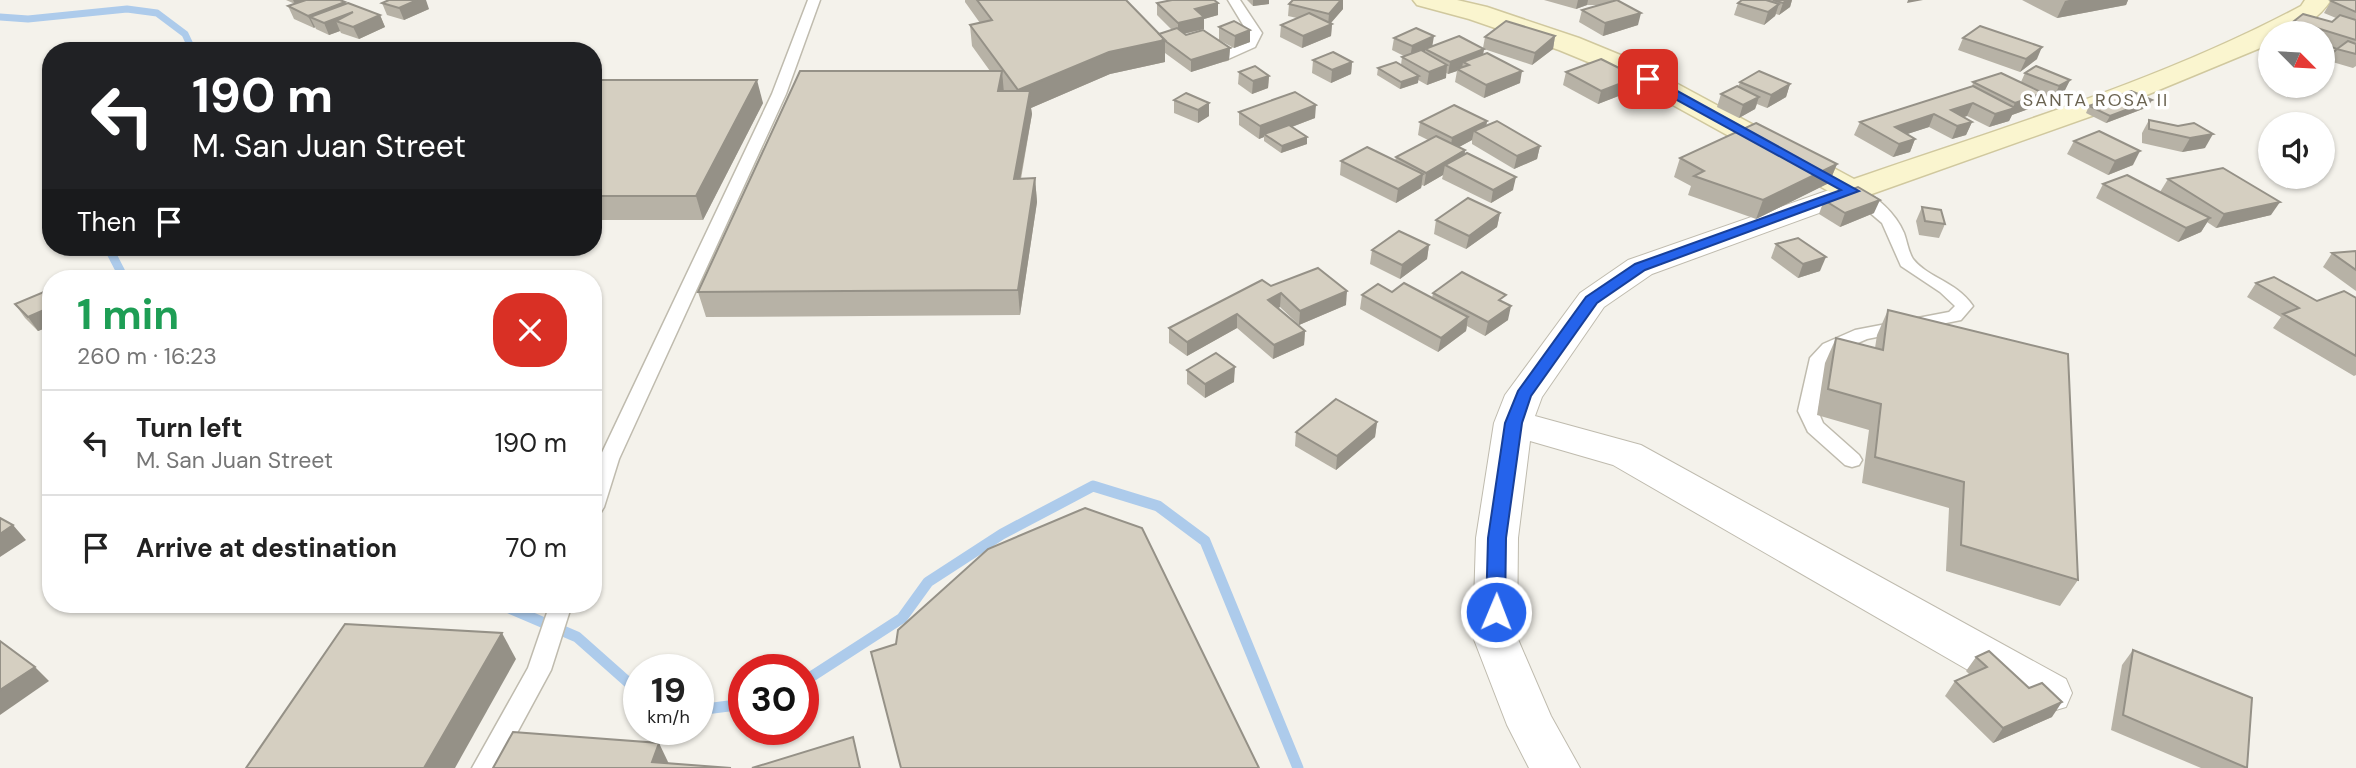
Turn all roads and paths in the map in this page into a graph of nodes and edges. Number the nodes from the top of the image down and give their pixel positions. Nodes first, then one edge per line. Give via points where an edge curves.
1 (814, 0) edge
2 (1234, 0) edge
3 (1426, 0) edge
4 (2318, 0) edge
5 (2291, 21) edge
6 (2258, 38) edge
7 (1226, 57) edge
8 (1852, 191) junction
9 (1513, 423) junction
10 (1852, 460) dead end
11 (602, 480) edge
12 (558, 613) edge
13 (2049, 693) edge
14 (485, 768) edge
15 (1555, 768) edge

1 - 11 lane via 779,94
2 - 7 lane via 1255,33 1250,44
3 - 8 street via 1478,13 1625,67
4 - 5 street
6 - 8 street via 2110,100
8 - 9 street via 1640,267 1592,300 1524,395
8 - 10 lane via 1882,213 1911,266 1957,294 1964,306 1955,316 1862,334 1830,348 1816,362 1808,411 1815,427
9 - 13 street via 1627,455
9 - 15 street via 1497,538 1495,637 1531,726
12 - 14 lane via 539,670

